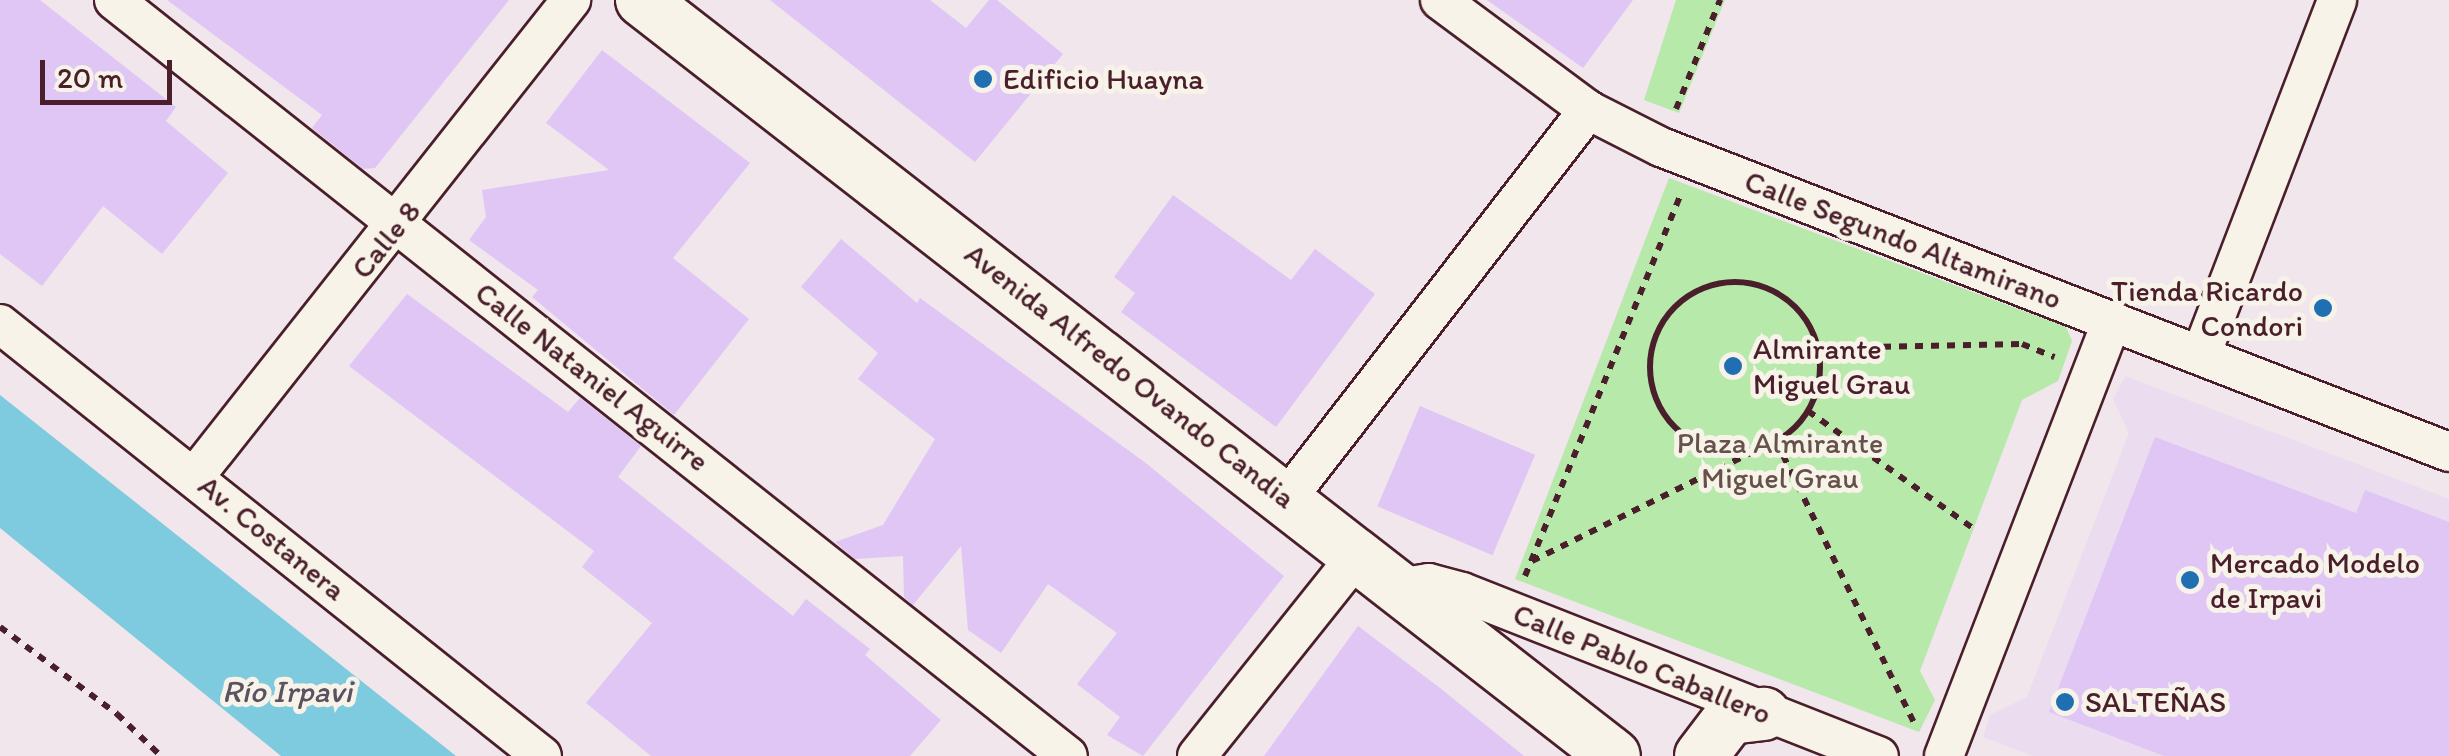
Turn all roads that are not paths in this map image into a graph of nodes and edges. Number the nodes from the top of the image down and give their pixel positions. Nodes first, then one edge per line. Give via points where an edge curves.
1 (114, 0) edge
2 (571, 0) edge
3 (642, 0) edge
4 (1440, 0) edge
5 (2337, 0) edge
6 (1588, 110) junction
7 (399, 224) junction
8 (2112, 320) junction
9 (0, 324) edge
10 (2201, 355) junction
11 (2449, 452) edge
12 (195, 476) junction
13 (1288, 497) junction
14 (1359, 553) junction
15 (1404, 588) junction
16 (1764, 714) junction
17 (1931, 744) edge
18 (542, 756) edge
19 (1068, 756) edge
20 (1197, 756) edge
21 (1614, 756) edge
22 (1701, 756) edge
23 (1879, 756) edge

1 - 7 street, Calle Nataniel Aguirre
2 - 7 street, Calle 8
3 - 13 main road, Avenida Alfredo Ovando Candia
4 - 6 street, Calle Segundo Altamirano
5 - 10 street
6 - 8 street, Calle Segundo Altamirano via 1661,147
6 - 13 street
7 - 12 street, Calle 8
7 - 19 street, Calle Nataniel Aguirre
8 - 10 street, Calle Segundo Altamirano
8 - 17 street
9 - 12 street, Av. Costanera
10 - 11 street, Calle Segundo Altamirano
12 - 18 street, Av. Costanera
13 - 14 main road, Avenida Alfredo Ovando Candia
14 - 15 main road, Avenida Alfredo Ovando Candia
14 - 20 street
15 - 16 street, Calle Pablo Caballero via 1429,583 1462,592
15 - 21 main road, Avenida Alfredo Ovando Candia
16 - 22 main road via 1730,718
16 - 23 street, Calle Pablo Caballero

